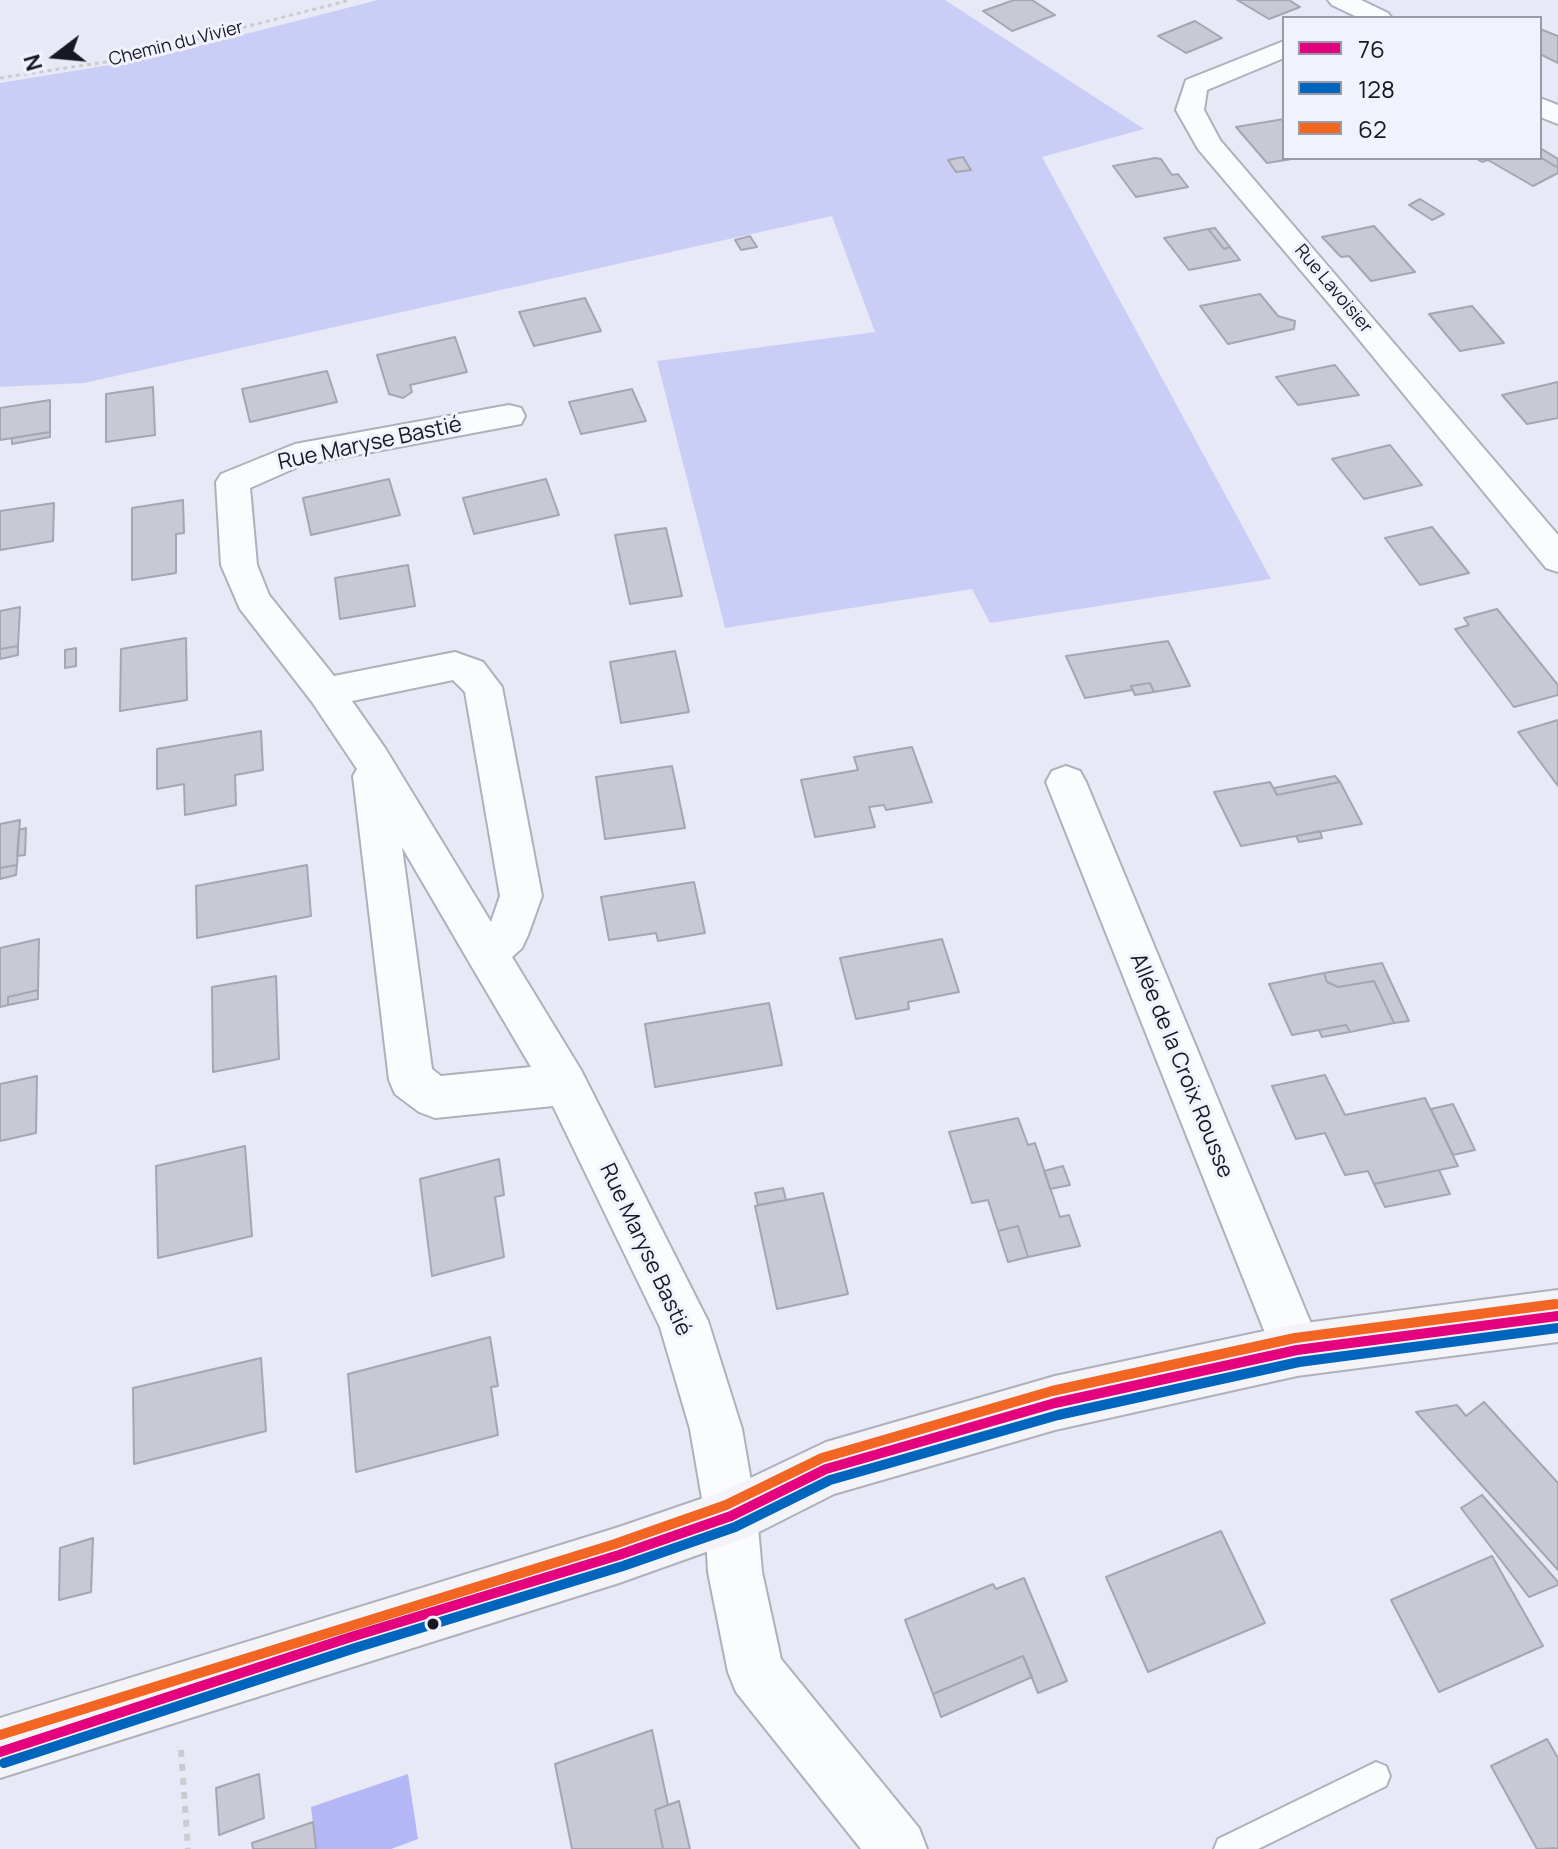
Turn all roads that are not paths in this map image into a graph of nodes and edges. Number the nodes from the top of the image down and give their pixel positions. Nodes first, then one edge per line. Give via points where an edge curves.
1 (1341, 0) edge
2 (1372, 16) edge
3 (1282, 50) edge
4 (509, 416) dead end
5 (1558, 559) edge
6 (325, 692) junction
7 (371, 759) junction
8 (1066, 782) dead end
9 (487, 954) junction
10 (565, 1084) junction
11 (1558, 1316) edge
12 (1297, 1350) junction
13 (731, 1516) junction
14 (12, 1746) edge
15 (1376, 1776) dead end
16 (898, 1849) edge
17 (1228, 1849) edge

1 - 2 street
3 - 5 street, Rue Lavoisier via 1195,86 1190,110 1208,143
4 - 6 street, Rue Maryse Bastié via 295,455 233,482 239,565 253,600
6 - 7 street, Rue Maryse Bastié
6 - 9 street via 455,666 470,672 483,687 521,896 507,935
7 - 9 street, Rue Maryse Bastié
7 - 10 street, Rue Maryse Bastié via 411,1080 435,1097
8 - 12 street, Allée de la Croix Rousse
9 - 10 street, Rue Maryse Bastié
10 - 13 street, Rue Maryse Bastié via 683,1321 716,1429
11 - 12 main road
12 - 13 main road via 1055,1403 826,1469
13 - 14 main road
13 - 16 street, Rue Maryse Bastié via 735,1572 756,1672
15 - 17 lane

